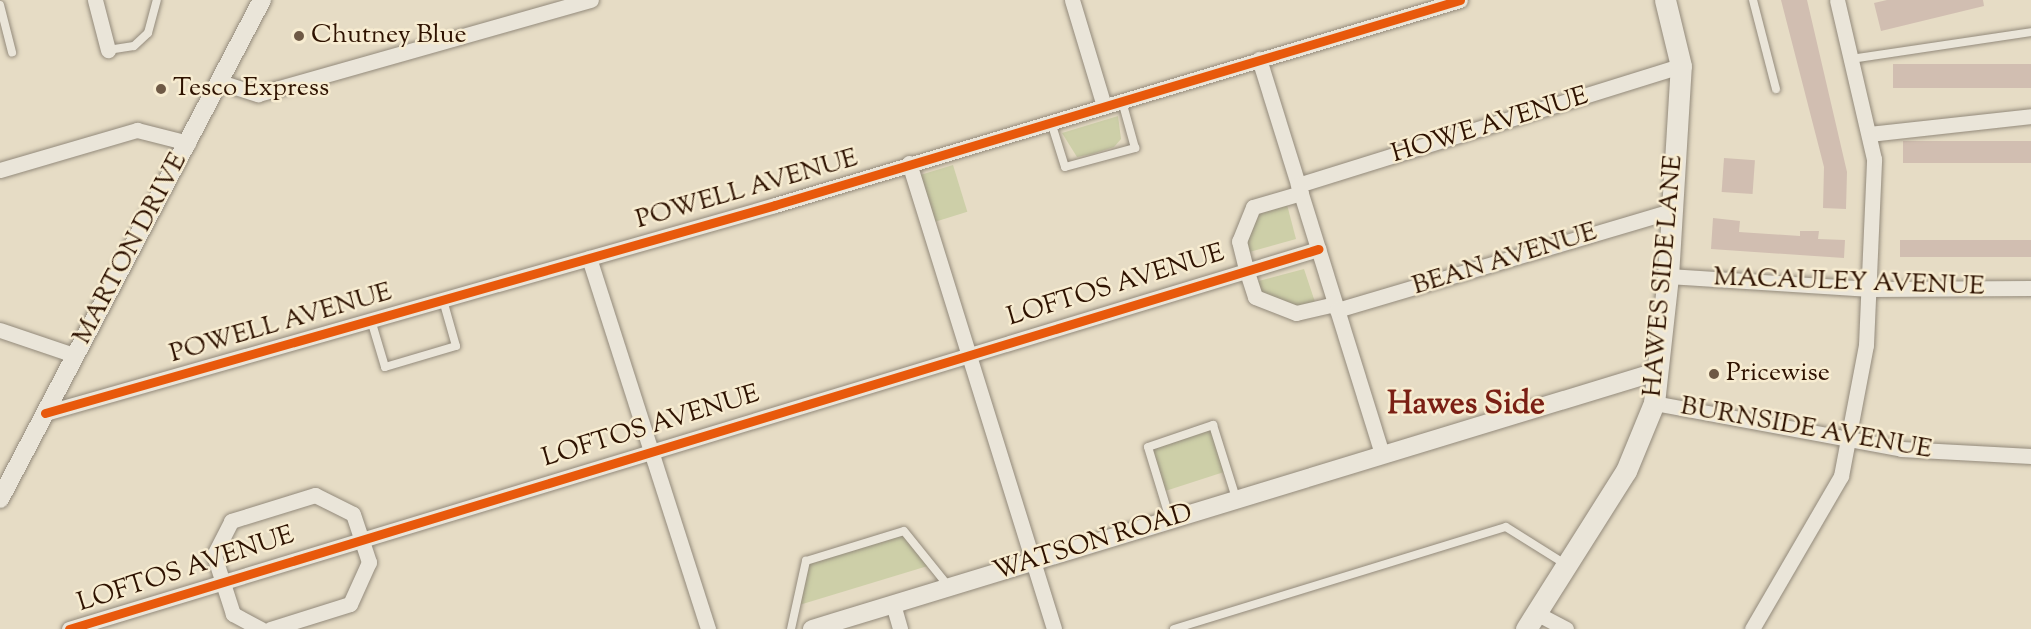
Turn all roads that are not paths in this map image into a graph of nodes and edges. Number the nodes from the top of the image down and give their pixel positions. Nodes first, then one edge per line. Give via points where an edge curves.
1 (95, 0) edge
2 (157, 0) edge
3 (262, 0) edge
4 (591, 0) edge
5 (1072, 0) edge
6 (1460, 0) edge
7 (1665, 0) edge
8 (1753, 0) edge
9 (1837, 0) edge
10 (0, 5) edge
11 (2031, 32) edge
12 (108, 50) joint
13 (12, 52) dead end
14 (1259, 59) junction
15 (1851, 59) junction
16 (1681, 66) junction
17 (220, 82) junction
18 (1776, 89) dead end
19 (1122, 101) junction
20 (1104, 106) junction
21 (2031, 116) edge
22 (1051, 122) junction
23 (1869, 134) junction
24 (188, 143) junction
25 (909, 163) junction
26 (0, 170) edge
27 (1300, 189) junction
28 (1672, 211) junction
29 (1318, 249) junction
30 (589, 258) junction
31 (1246, 269) junction
32 (1668, 276) junction
33 (2031, 288) edge
34 (1870, 289) junction
35 (443, 300) junction
36 (1336, 307) junction
37 (371, 320) junction
38 (0, 330) edge
39 (966, 353) junction
40 (74, 355) junction
41 (1659, 371) junction
42 (1654, 403) junction
43 (45, 413) junction
44 (1851, 440) junction
45 (648, 450) junction
46 (1382, 454) junction
47 (2031, 456) edge
48 (1236, 498) junction
49 (0, 499) edge
50 (1170, 519) junction
51 (361, 536) junction
52 (1032, 562) junction
53 (1567, 565) junction
54 (222, 581) junction
55 (949, 587) junction
56 (893, 604) junction
57 (1526, 624) edge
58 (69, 629) edge
59 (261, 629) edge
60 (270, 629) edge
61 (708, 629) edge
62 (791, 629) edge
63 (812, 629) edge
64 (900, 629) edge
65 (1053, 629) edge
66 (1174, 629) edge
67 (1566, 629) edge
68 (1752, 629) edge

1 - 12 street
2 - 12 lane via 148,33 134,46
3 - 17 street, MARTON DRIVE
4 - 17 street via 258,94
5 - 20 street
6 - 14 street, POWELL AVENUE
7 - 16 main road, HAWES SIDE LANE
8 - 18 lane
9 - 15 street
10 - 13 lane
11 - 15 lane
14 - 19 street, POWELL AVENUE
14 - 27 street
15 - 23 street
16 - 27 street, HOWE AVENUE
16 - 28 main road, HAWES SIDE LANE
17 - 24 street, MARTON DRIVE
19 - 20 street, POWELL AVENUE
19 - 22 lane via 1136,148 1065,167
20 - 22 street, POWELL AVENUE
21 - 23 street
22 - 25 street, POWELL AVENUE
23 - 34 street via 1874,159
24 - 26 street via 137,130
24 - 40 street, MARTON DRIVE
25 - 30 street, POWELL AVENUE
25 - 39 street
27 - 29 street
27 - 31 street, LOFTOS AVENUE via 1253,207 1239,242
28 - 32 main road, HAWES SIDE LANE
28 - 36 street, BEAN AVENUE
29 - 31 street, LOFTOS AVENUE
29 - 36 street
30 - 35 street, POWELL AVENUE
30 - 45 street
31 - 36 street, LOFTOS AVENUE via 1256,297 1296,313
31 - 39 street, LOFTOS AVENUE
32 - 34 street, MACAULEY AVENUE
32 - 41 main road, HAWES SIDE LANE
33 - 34 street, MACAULEY AVENUE
34 - 44 street
35 - 37 street, POWELL AVENUE
35 - 37 lane, POWELL AVENUE via 456,346 385,367
36 - 46 street
37 - 43 street, POWELL AVENUE
38 - 40 street
39 - 45 street, LOFTOS AVENUE
39 - 52 street
40 - 43 street, MARTON DRIVE
41 - 42 main road, HAWES SIDE LANE
41 - 46 street, WATSON ROAD
42 - 44 street, BURNSIDE AVENUE
42 - 53 main road, HAWES SIDE LANE via 1626,471
43 - 49 street, MARTON DRIVE
44 - 47 street, BURNSIDE AVENUE via 1900,449
44 - 68 street via 1823,514
45 - 51 street, LOFTOS AVENUE
45 - 61 street
46 - 48 street, WATSON ROAD
48 - 50 street, WATSON ROAD
48 - 50 lane, WATSON ROAD via 1214,425 1148,447
50 - 52 street, WATSON ROAD
51 - 54 street, LOFTOS AVENUE
51 - 54 street, LOFTOS AVENUE via 353,514 315,495 231,521 214,555
51 - 60 street, LOFTOS AVENUE via 369,562 350,604
52 - 55 street, WATSON ROAD
52 - 65 street
53 - 57 main road, HAWES SIDE LANE
53 - 66 lane via 1506,527
54 - 58 street, LOFTOS AVENUE
54 - 59 street, LOFTOS AVENUE via 233,615
55 - 56 street, WATSON ROAD
55 - 62 lane via 904,531 806,561
56 - 63 street, WATSON ROAD
56 - 64 street
57 - 67 street

